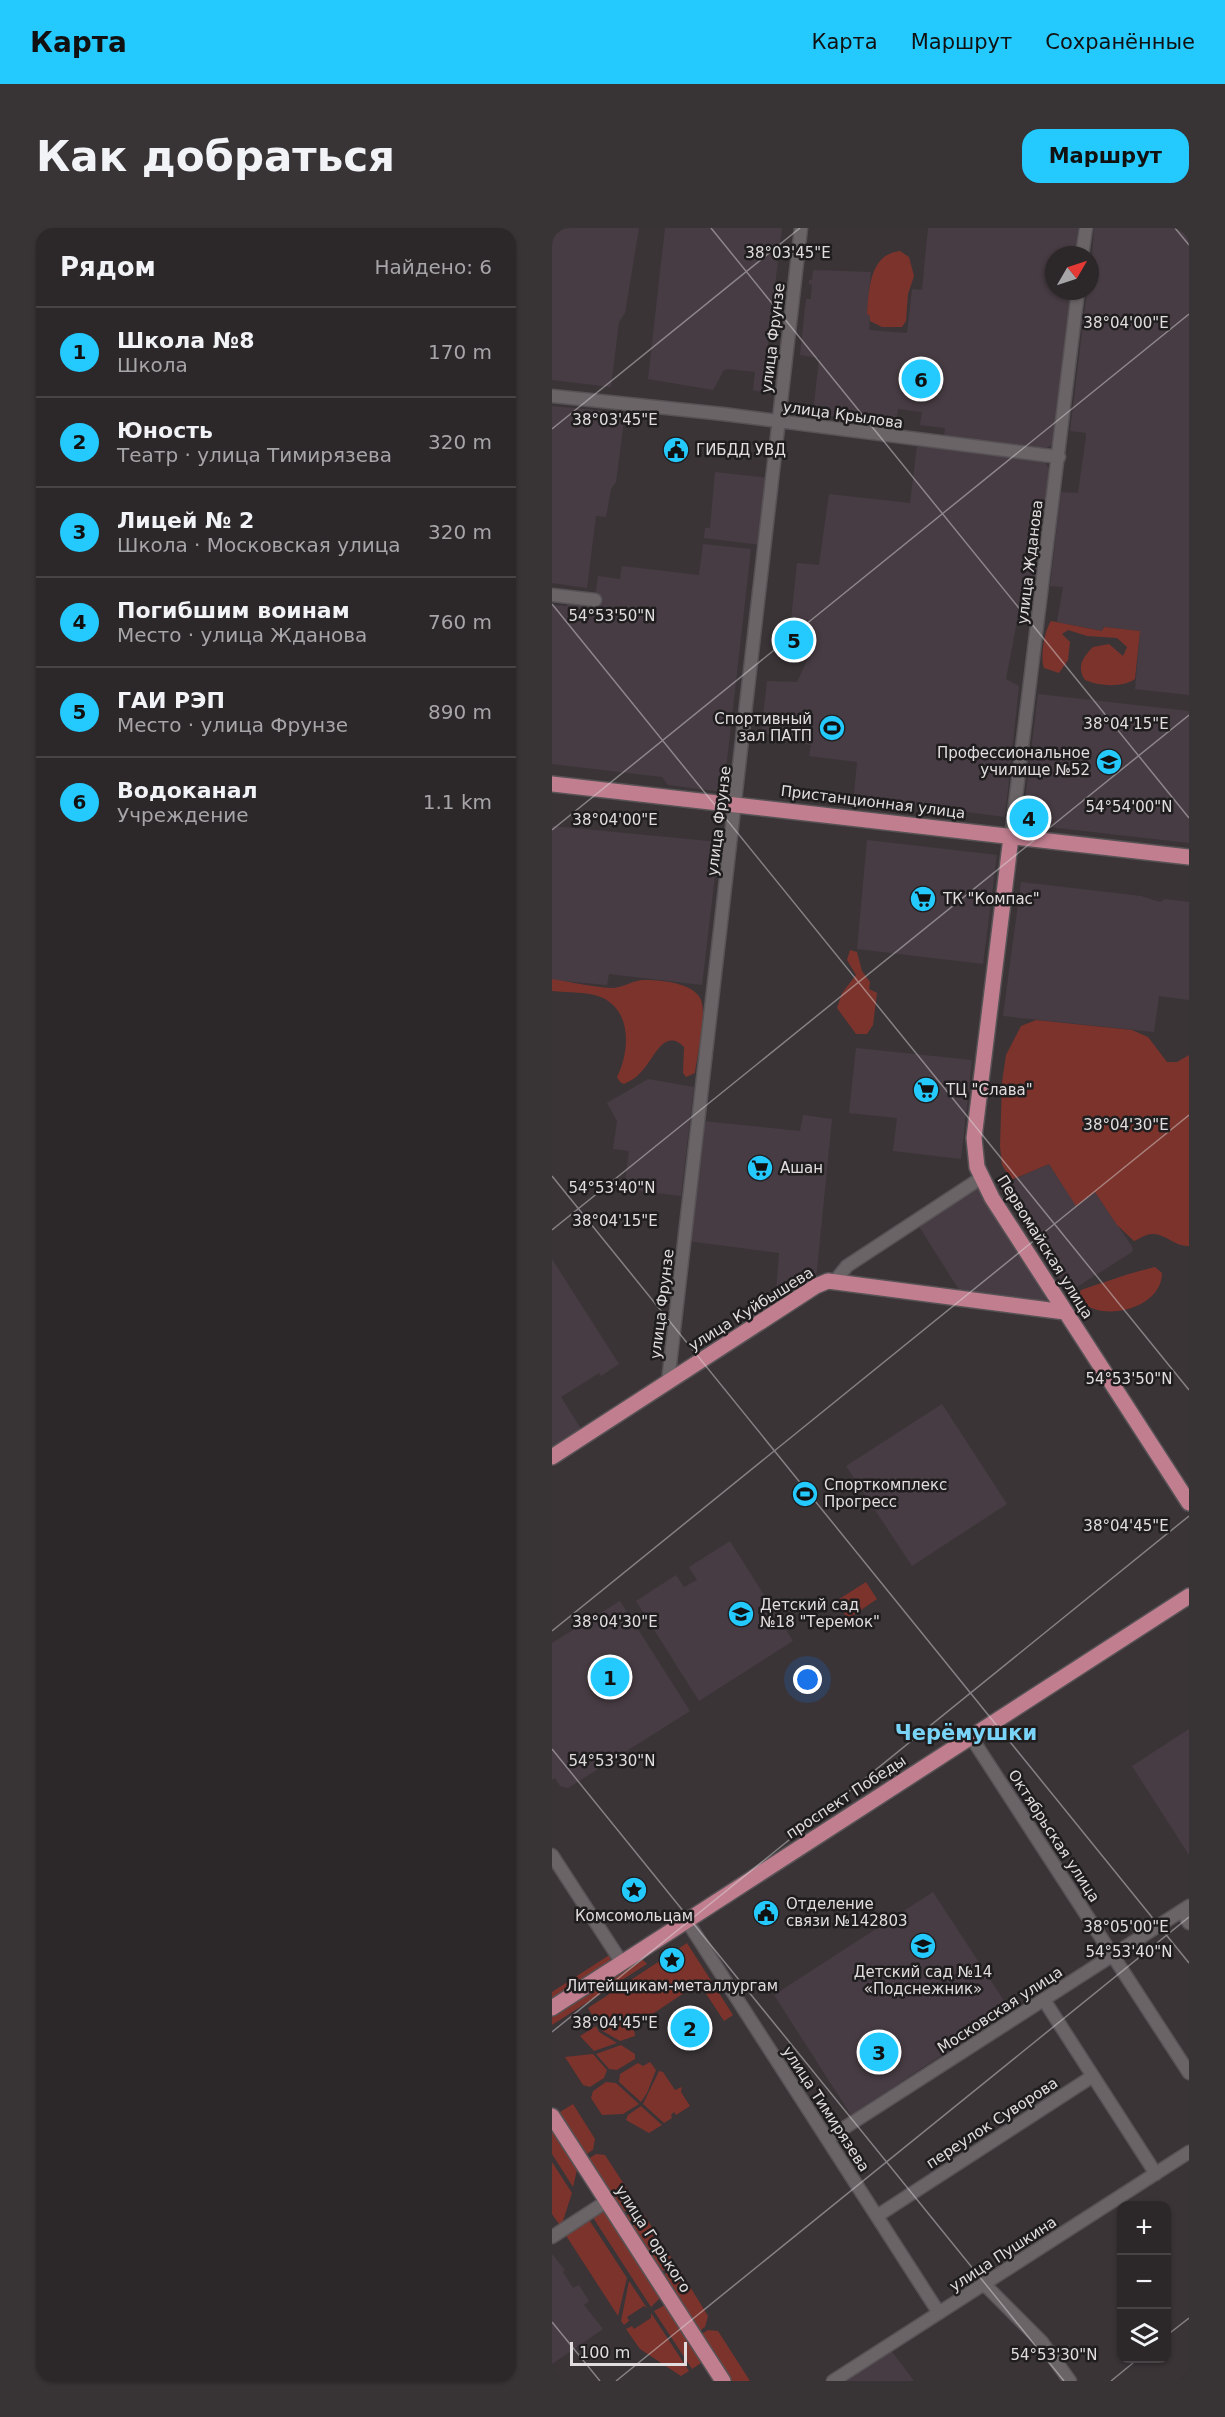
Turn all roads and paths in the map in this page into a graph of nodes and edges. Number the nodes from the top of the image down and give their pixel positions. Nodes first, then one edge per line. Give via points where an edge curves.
1 (801, 228) edge
2 (1086, 228) edge
3 (1083, 246) edge
4 (1077, 300) edge
5 (552, 396) edge
6 (778, 421) junction
7 (1059, 457) junction
8 (552, 595) edge
9 (595, 600) dead end
10 (552, 784) edge
11 (736, 804) junction
12 (1011, 837) junction
13 (1189, 857) edge
14 (981, 1178) junction
15 (835, 1281) junction
16 (1065, 1312) junction
17 (668, 1382) junction
18 (552, 1457) edge
19 (1189, 1503) edge
20 (1189, 1596) edge
21 (971, 1737) junction
22 (552, 1855) edge
23 (1185, 1909) edge
24 (687, 1921) junction
25 (1189, 1923) edge
26 (1113, 1955) junction
27 (622, 1963) junction
28 (1044, 2000) junction
29 (552, 2008) edge
30 (1189, 2073) edge
31 (1093, 2076) junction
32 (552, 2116) edge
33 (827, 2139) junction
34 (1189, 2152) edge
35 (1156, 2174) junction
36 (607, 2201) junction
37 (877, 2216) junction
38 (552, 2238) edge
39 (984, 2284) junction
40 (939, 2313) junction
41 (723, 2381) edge
42 (833, 2381) edge
43 (1070, 2381) edge

1 - 6 street, улица Фрунзе
2 - 3 street
4 - 7 street, улица Жданова
5 - 6 street, улица Крылова
6 - 7 street, улица Крылова
6 - 11 street, улица Фрунзе
7 - 12 street, улица Жданова
8 - 9 street
10 - 11 main road, Пристанционная улица
11 - 12 main road, Пристанционная улица
11 - 17 street, улица Фрунзе
12 - 13 main road, Пристанционная улица
12 - 14 main road, Первомайская улица via 974,1138
14 - 15 street via 847,1266
14 - 16 main road, Первомайская улица
15 - 16 main road, улица Куйбышева
15 - 17 main road, улица Куйбышева via 816,1286
16 - 19 main road, Первомайская улица
17 - 18 main road, улица Куйбышева
20 - 21 main road, проспект Победы
21 - 24 main road, проспект Победы
21 - 26 street, Октябрьская улица
22 - 27 street
23 - 25 street
23 - 26 street, Московская улица
24 - 27 main road, проспект Победы
24 - 33 street, улица Тимирязева
26 - 28 street, Московская улица
26 - 30 street, Октябрьская улица
27 - 29 main road, проспект Победы
28 - 31 street
28 - 33 street, Московская улица
31 - 35 street
31 - 37 street, переулок Суворова
32 - 36 main road, улица Горького
33 - 37 street, улица Тимирязева
34 - 35 street, улица Пушкина
35 - 39 street, улица Пушкина
36 - 38 street
36 - 41 main road, улица Горького
37 - 40 street, улица Тимирязева
39 - 40 street, улица Пушкина
39 - 43 street via 1042,2342
40 - 42 street, улица Пушкина

